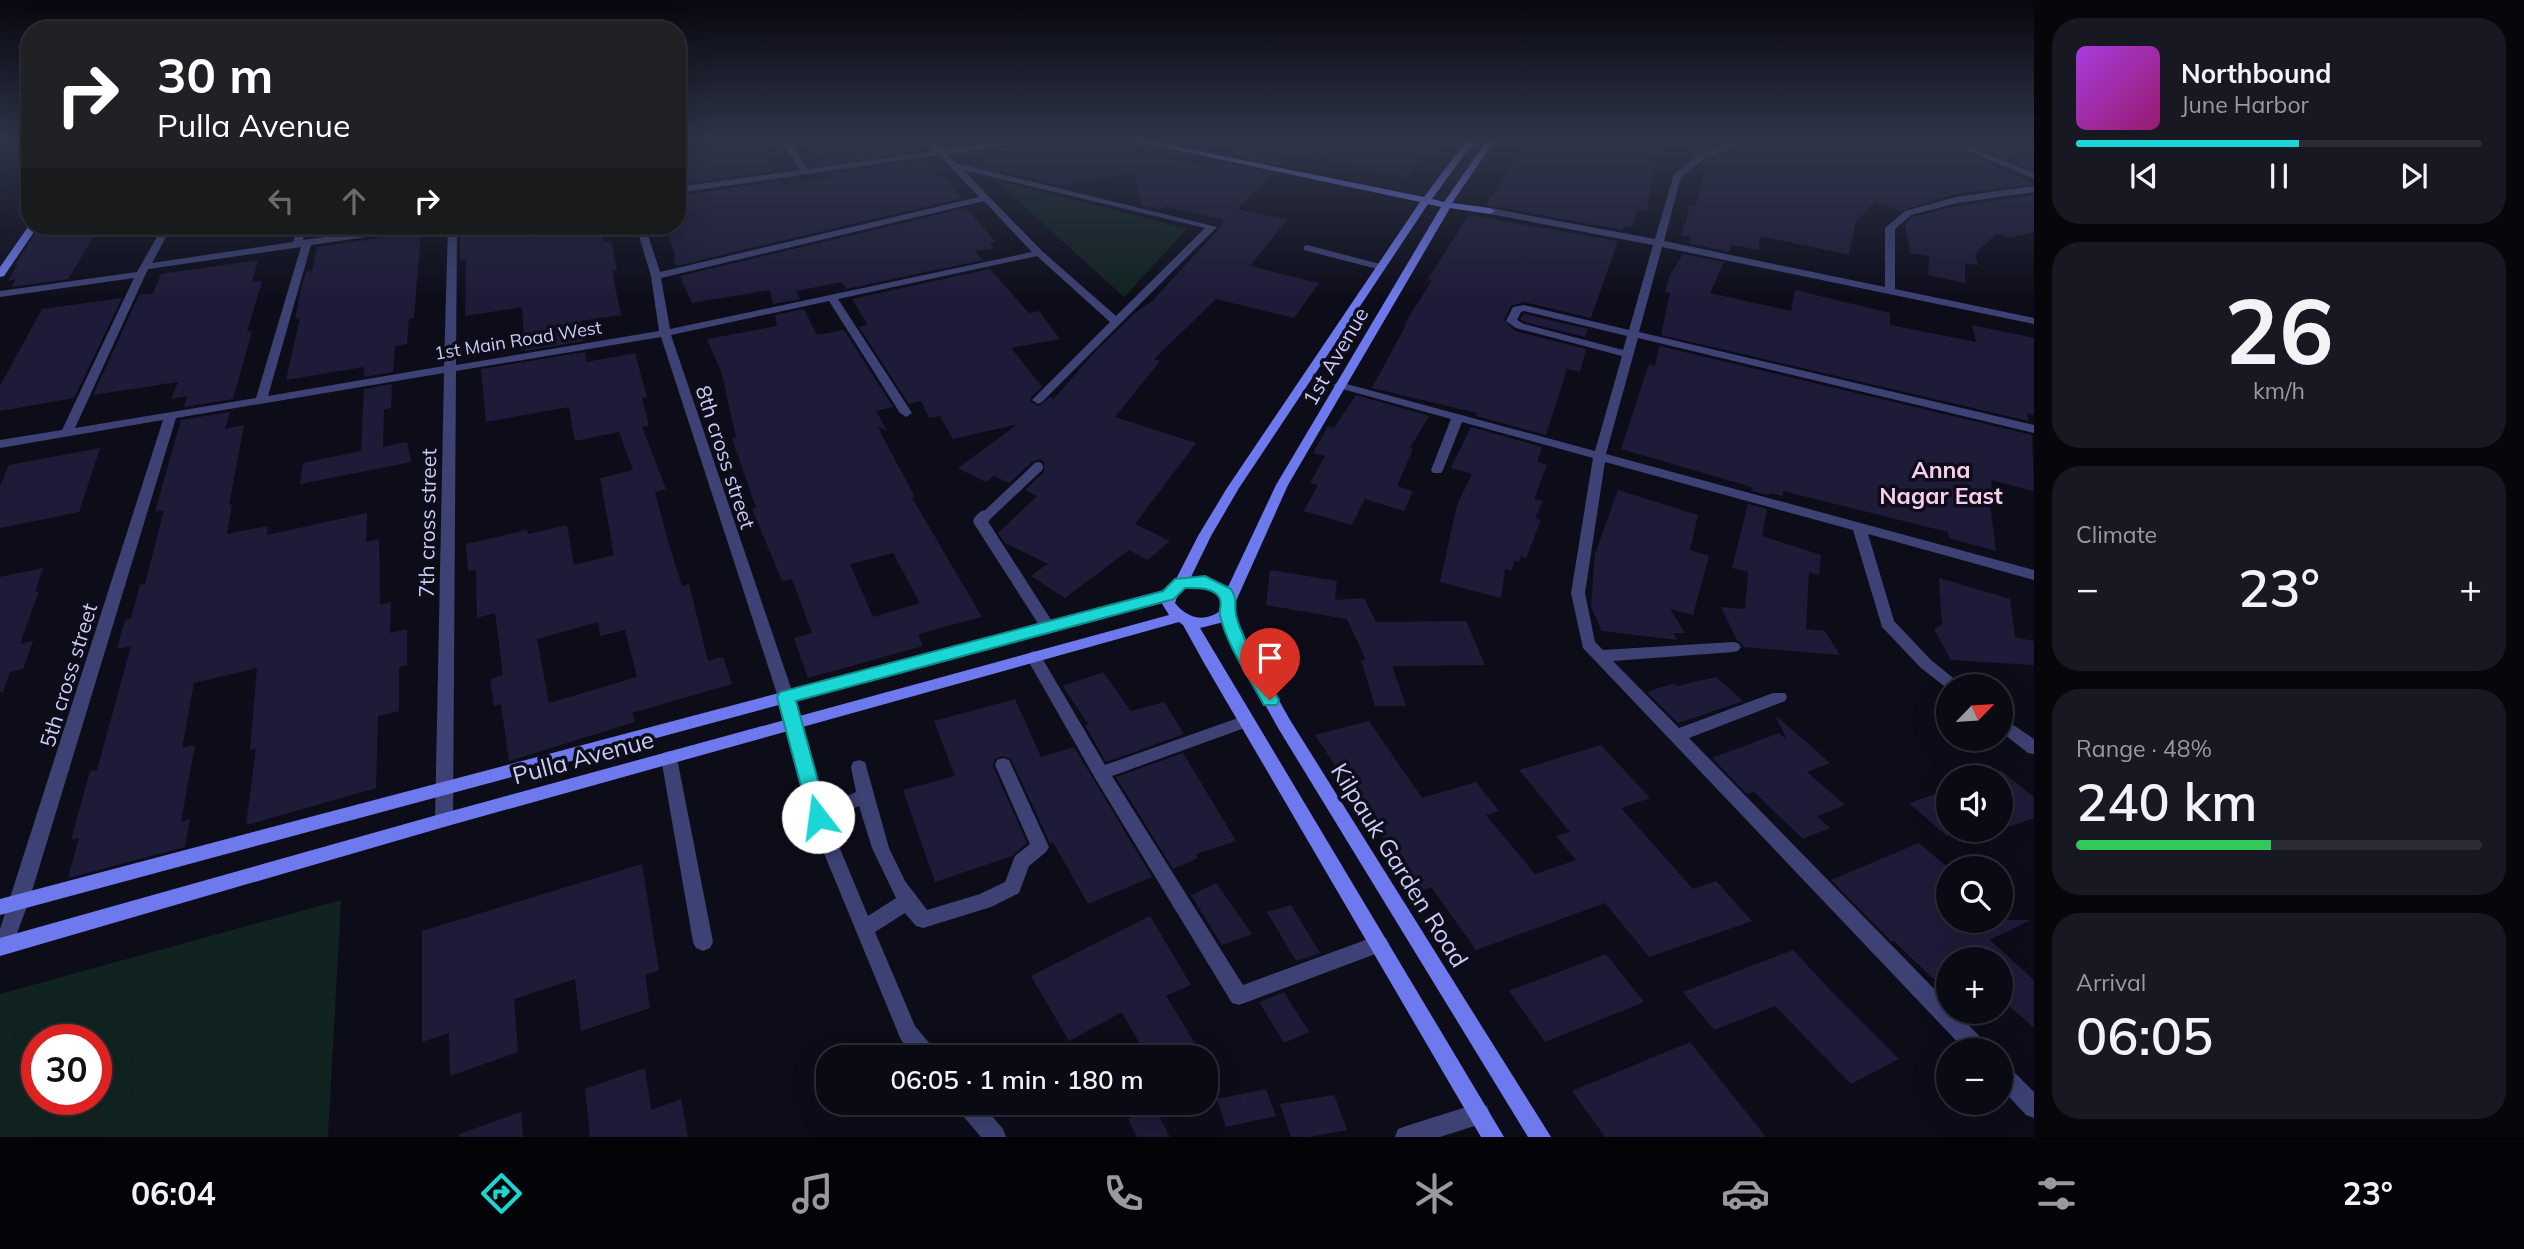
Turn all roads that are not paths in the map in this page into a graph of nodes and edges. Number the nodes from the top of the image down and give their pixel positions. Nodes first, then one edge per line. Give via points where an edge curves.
1 (981, 193) edge
2 (1068, 193) edge
3 (1407, 193) edge
4 (1410, 193) edge
5 (1430, 193) edge
6 (1455, 193) edge
7 (1672, 193) edge
8 (2005, 193) edge
9 (1427, 197) junction
10 (986, 198) junction
11 (1449, 202) junction
12 (1490, 211) joint
13 (27, 235) edge
14 (162, 235) edge
15 (302, 235) edge
16 (358, 235) edge
17 (452, 235) edge
18 (643, 235) edge
19 (302, 243) junction
20 (1659, 243) junction
21 (1307, 248) dead end
22 (1039, 253) junction
23 (1381, 267) junction
24 (143, 270) junction
25 (0, 275) edge
26 (656, 276) junction
27 (1890, 291) junction
28 (0, 294) edge
29 (832, 298) junction
30 (1115, 321) junction
31 (2034, 321) edge
32 (665, 334) junction
33 (1634, 335) junction
34 (1629, 355) junction
35 (450, 368) junction
36 (1339, 385) junction
37 (261, 399) junction
38 (1038, 400) dead end
39 (906, 413) dead end
40 (171, 415) junction
41 (1458, 417) junction
42 (2034, 429) edge
43 (67, 433) junction
44 (0, 444) edge
45 (1600, 455) junction
46 (1038, 467) dead end
47 (1437, 470) dead end
48 (1858, 527) junction
49 (2034, 575) edge
50 (1175, 589) junction
51 (1228, 607) junction
52 (1184, 619) junction
53 (1048, 627) junction
54 (1733, 648) dead end
55 (1600, 656) junction
56 (1034, 657) junction
57 (1939, 674) edge
58 (786, 697) junction
59 (1779, 697) dead end
60 (1247, 722) junction
61 (794, 723) junction
62 (2013, 732) edge
63 (1676, 736) junction
64 (2034, 748) edge
65 (669, 758) junction
66 (1003, 765) dead end
67 (859, 766) dead end
68 (1101, 773) junction
69 (446, 788) junction
70 (865, 796) junction
71 (818, 817) junction
72 (444, 820) junction
73 (20, 901) junction
74 (906, 902) junction
75 (0, 907) edge
76 (865, 928) junction
77 (703, 942) dead end
78 (1379, 944) junction
79 (1, 947) edge
80 (1967, 1038) edge
81 (918, 1045) edge
82 (2013, 1085) edge
83 (2034, 1107) edge
84 (1479, 1114) junction
85 (977, 1115) edge
86 (995, 1137) edge
87 (1406, 1137) edge
88 (1493, 1137) edge
89 (1540, 1137) edge

1 - 10 street
2 - 30 street via 1212,227
3 - 9 main road
4 - 9 main road
5 - 9 main road, 1st Avenue
6 - 11 main road, 1st Avenue
7 - 20 street
8 - 27 street via 1908,213 1891,228
9 - 11 main road
9 - 23 main road, 1st Avenue
10 - 22 street
10 - 26 street
11 - 12 main road
11 - 36 main road, 1st Avenue
12 - 20 street
13 - 25 main road
14 - 24 street
15 - 19 street
16 - 19 street
17 - 35 street, 7th cross street
18 - 26 street, 8th cross street
19 - 24 street
19 - 37 street
20 - 27 street
20 - 33 street
21 - 23 street
22 - 29 street, 1st Main Road West
22 - 30 street
23 - 50 main road, 1st Avenue via 1243,475
24 - 28 street
24 - 43 street
26 - 32 street, 8th cross street
27 - 31 street
29 - 32 street, 1st Main Road West
29 - 39 street
30 - 38 street
32 - 35 street, 1st Main Road West
32 - 58 street, 8th cross street
33 - 34 street
33 - 34 street via 1524,308 1517,309 1511,321
33 - 42 street
34 - 45 street
35 - 37 street, 1st Main Road West
35 - 69 street, 7th cross street
36 - 41 street
36 - 51 main road, 1st Avenue via 1282,485
37 - 40 street, 1st Main Road West
40 - 43 street, 1st Main Road West
40 - 73 street, 5th cross street
41 - 45 street
41 - 47 street
43 - 44 street, 1st Main Road West
45 - 48 street
45 - 55 street via 1578,593 1588,644
46 - 53 lane via 980,521
48 - 49 street
48 - 57 street via 1887,623
50 - 51 main road via 1192,581 1216,586 1225,593
50 - 52 main road via 1172,610
50 - 53 main road, Pulla Avenue
51 - 52 main road via 1211,622
51 - 89 main road, Kilpauk Garden Road via 1244,652 1284,724
52 - 56 main road, Pulla Avenue
52 - 60 main road
53 - 58 main road, Pulla Avenue
54 - 55 street
55 - 63 street
56 - 61 main road, Pulla Avenue
56 - 68 street
58 - 61 street, 8th cross street
58 - 69 main road, Pulla Avenue
59 - 63 street
60 - 68 street
60 - 78 main road
61 - 65 main road, Pulla Avenue
61 - 71 street, 8th cross street
62 - 64 street
63 - 80 street
65 - 72 main road, Pulla Avenue
65 - 77 street
66 - 74 street via 1040,846 1021,862 1013,887 923,920
67 - 70 street
68 - 78 street via 1239,996
69 - 72 street, 7th cross street
69 - 73 main road, Pulla Avenue
70 - 71 street
70 - 74 street via 876,841
71 - 76 street, 8th cross street
72 - 79 main road, Pulla Avenue
73 - 75 main road, Pulla Avenue
73 - 79 street, 5th cross street
74 - 76 street
76 - 81 street, 8th cross street via 908,1033
78 - 84 main road
82 - 83 street
84 - 87 street
84 - 88 main road
85 - 86 street

